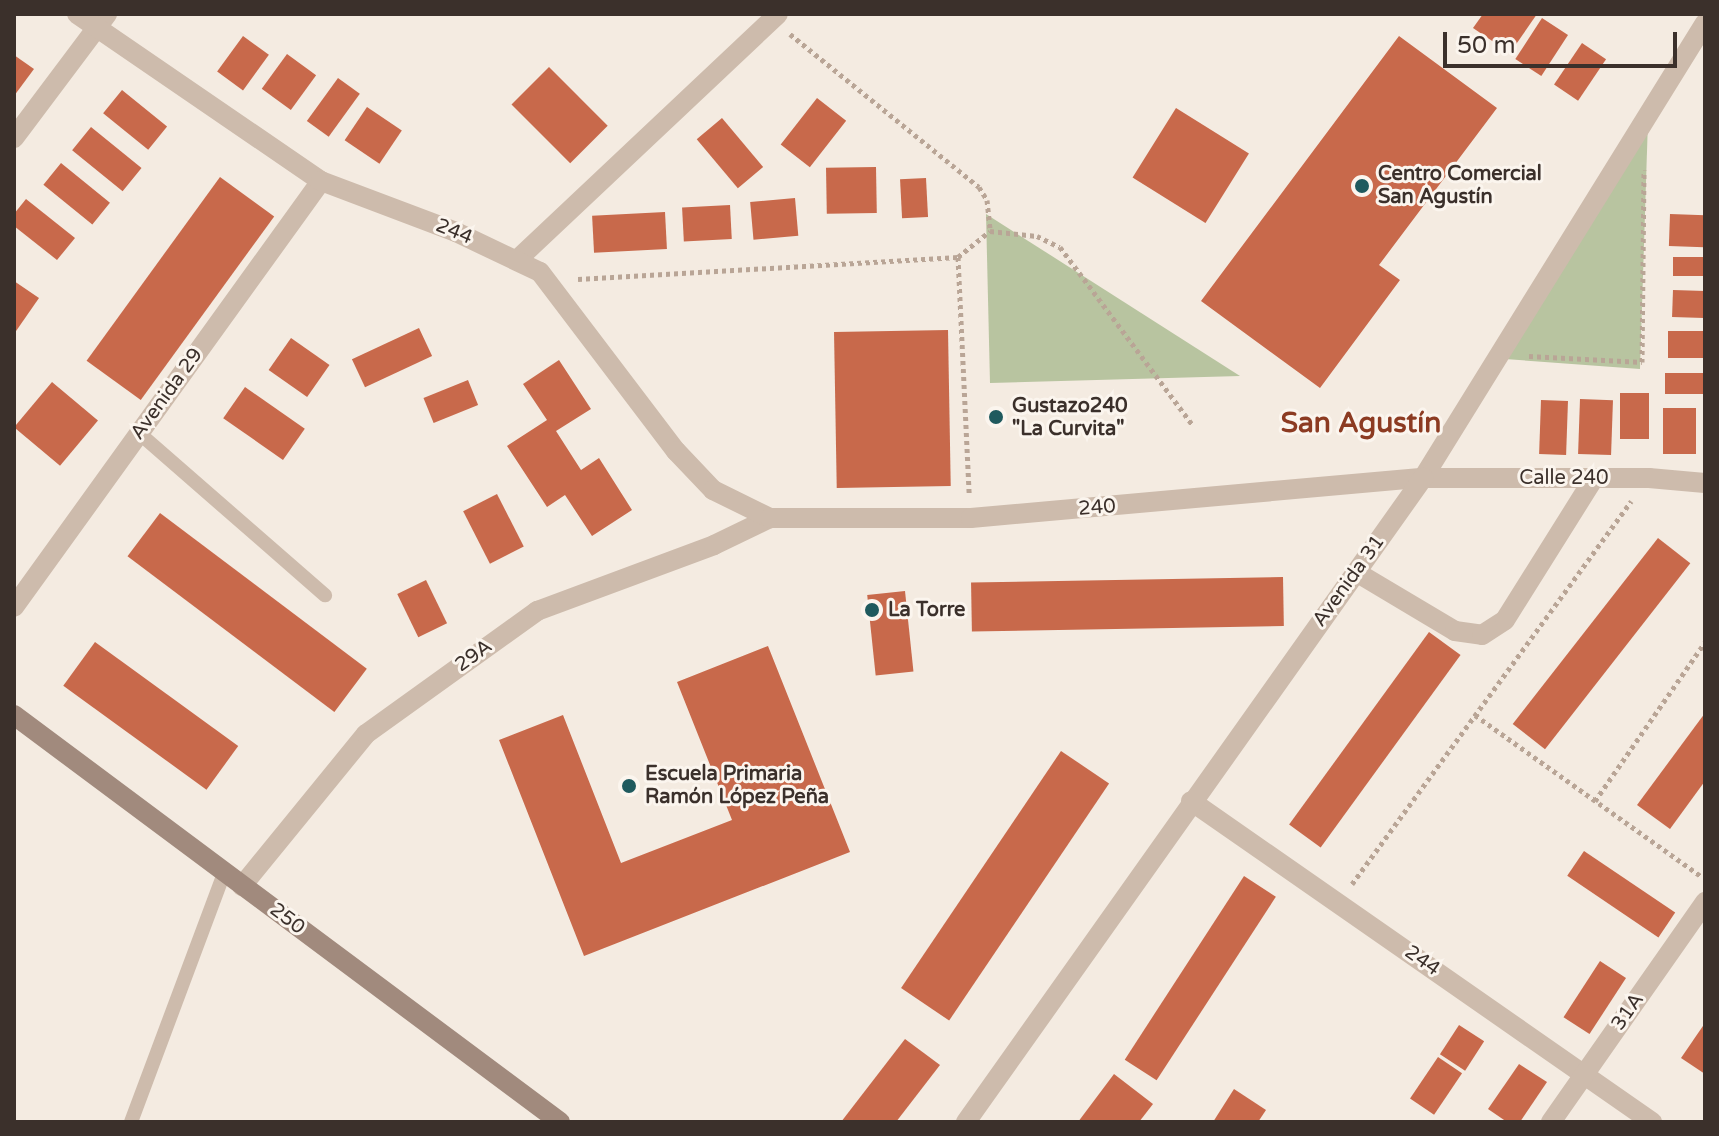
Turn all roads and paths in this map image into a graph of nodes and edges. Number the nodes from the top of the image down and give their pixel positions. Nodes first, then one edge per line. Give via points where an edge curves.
1 (77, 14) edge
2 (775, 17) edge
3 (102, 21) edge
4 (1705, 23) edge
5 (14, 138) edge
6 (1644, 166) dead end
7 (321, 181) junction
8 (990, 231) junction
9 (958, 257) junction
10 (518, 259) junction
11 (554, 287) junction
12 (1500, 355) junction
13 (1192, 424) dead end
14 (139, 433) junction
15 (1423, 478) junction
16 (1594, 478) junction
17 (1649, 478) junction
18 (1705, 483) edge
19 (770, 518) junction
20 (971, 518) junction
21 (1356, 572) junction
22 (325, 595) dead end
23 (14, 607) edge
24 (1705, 642) edge
25 (14, 715) edge
26 (1475, 715) junction
27 (1191, 801) junction
28 (1595, 801) junction
29 (224, 873) junction
30 (1705, 879) edge
31 (242, 886) junction
32 (1705, 902) edge
33 (1338, 903) junction
34 (1584, 1074) junction
35 (131, 1122) edge
36 (560, 1122) edge
37 (966, 1122) edge
38 (1551, 1122) edge
39 (1652, 1122) edge

1 - 3 street, 244
2 - 8 path via 979,187 987,200
2 - 10 street
3 - 5 street
3 - 7 street, 244
4 - 12 street, Avenida 31
6 - 12 path via 1642,362
7 - 10 street, 244
7 - 14 street, Avenida 29
8 - 9 path
8 - 13 path via 1037,236 1060,247
9 - 11 path via 588,275
9 - 20 path
10 - 11 street, 244
11 - 19 street, 244 via 676,451 713,490
12 - 15 street, Avenida 31
14 - 22 lane
14 - 23 street, Avenida 29
15 - 16 street, Calle 240
15 - 20 street, 240
15 - 21 street, Avenida 31
16 - 17 street, Calle 240
16 - 21 street via 1505,620 1482,635 1455,631
17 - 18 street, Calle 240
17 - 26 path
19 - 20 street, 240
19 - 31 street, 29A via 714,545 537,611 366,734
21 - 27 street, Avenida 31
24 - 28 path
25 - 29 main road, 250
26 - 28 path
26 - 33 path
27 - 33 street, 244
27 - 37 street, Avenida 31
28 - 30 path
29 - 31 main road, 250
29 - 35 lane
31 - 36 main road, 250
32 - 34 street, 31A
33 - 34 street, 244
34 - 38 street, 31A
34 - 39 street, 244

